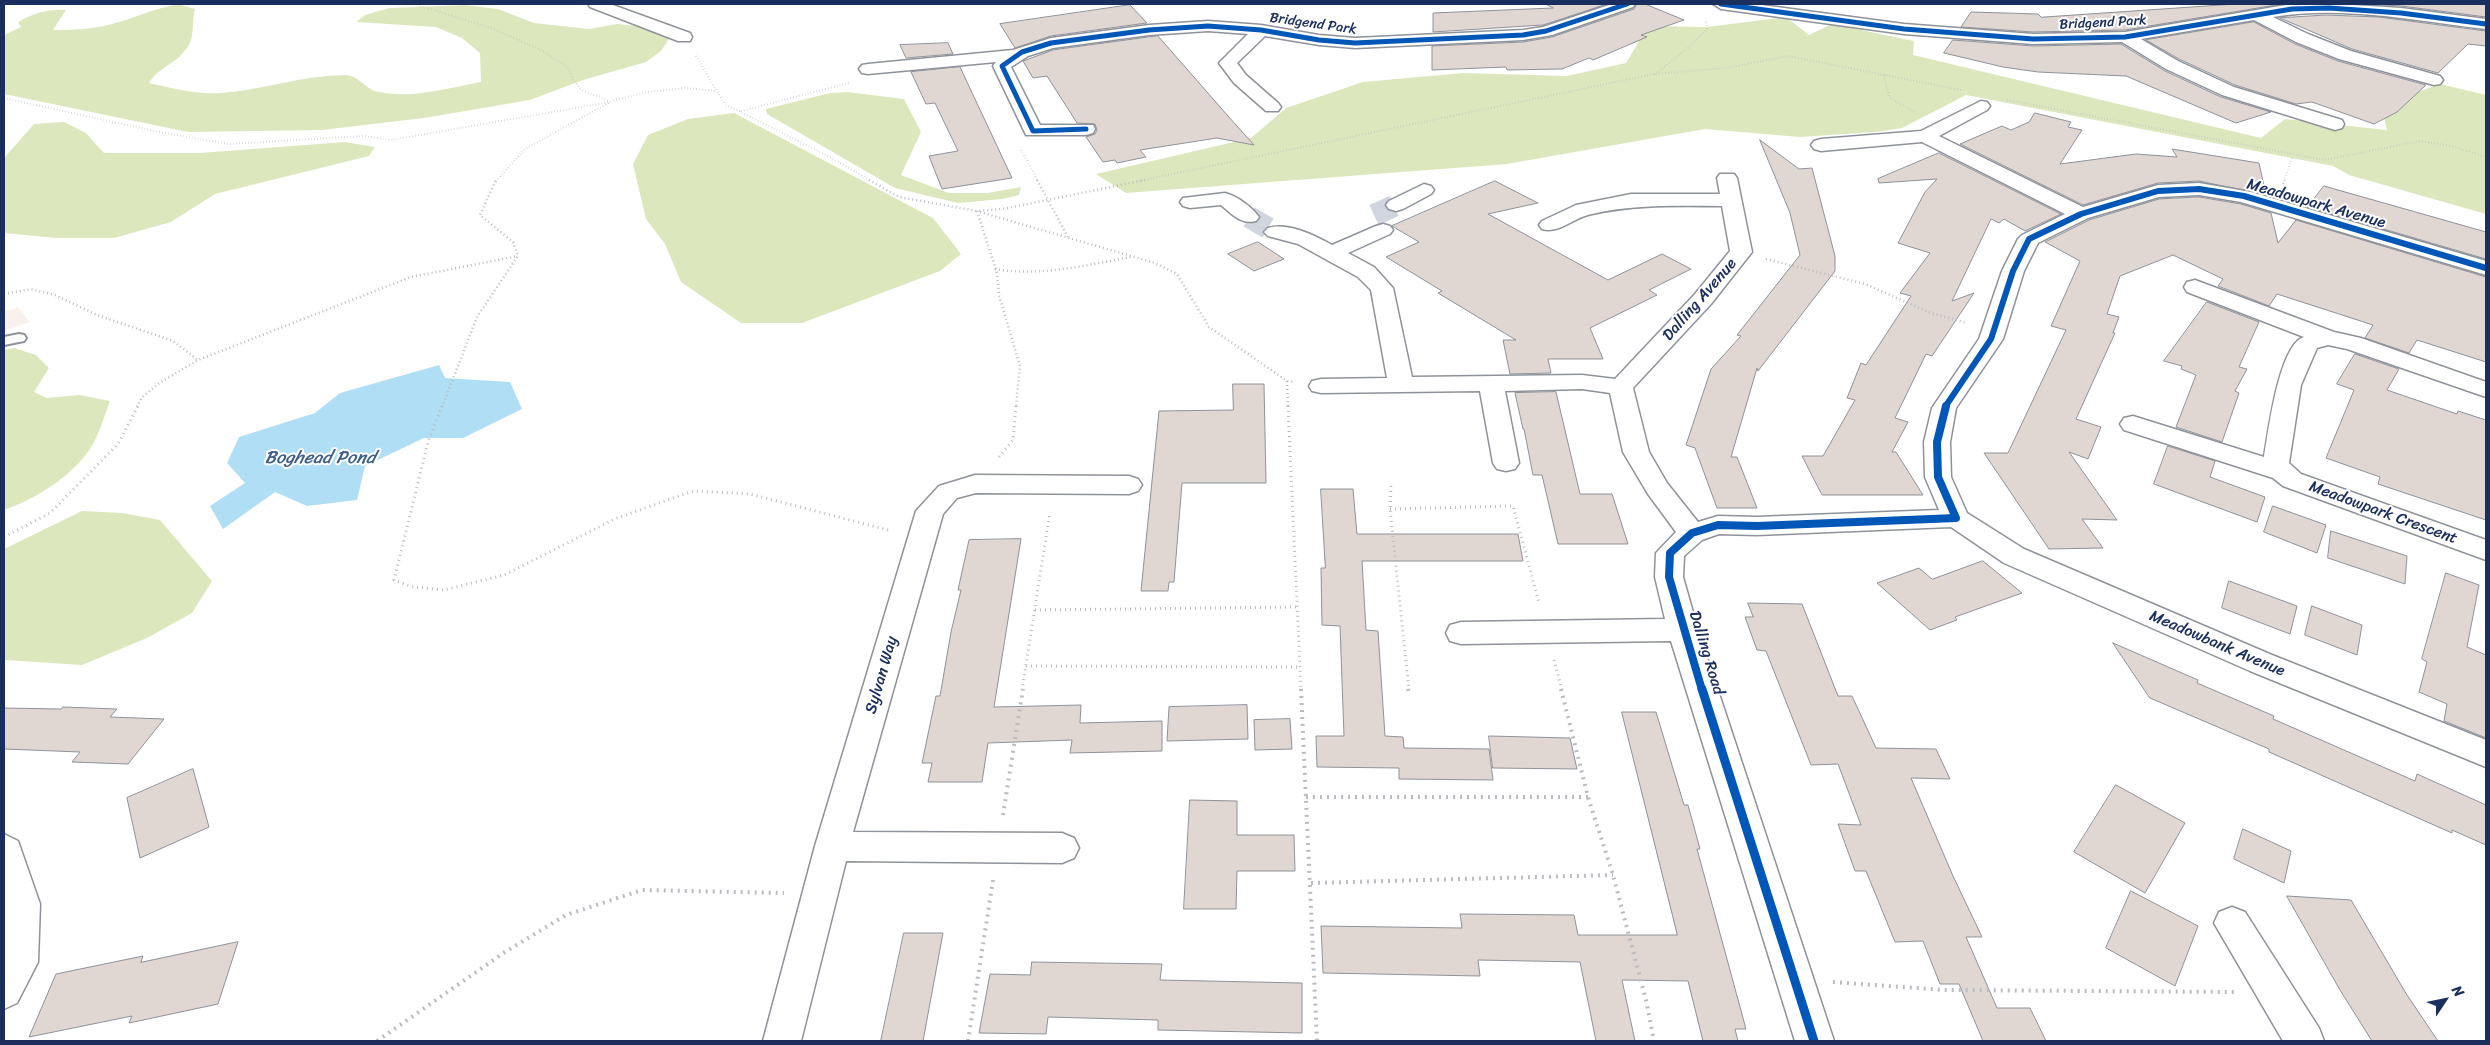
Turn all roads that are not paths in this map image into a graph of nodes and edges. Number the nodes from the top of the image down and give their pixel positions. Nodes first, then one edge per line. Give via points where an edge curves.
1 (596, 4) edge
2 (1627, 4) edge
3 (1721, 4) edge
4 (2325, 6) edge
5 (2256, 15) junction
6 (2486, 24) edge
7 (1262, 30) junction
8 (684, 37) road end
9 (2125, 37) junction
10 (1018, 55) junction
11 (868, 68) dead end
12 (2434, 80) dead end
13 (1981, 106) dead end
14 (1272, 107) dead end
15 (2335, 124) dead end
16 (1086, 129) dead end
17 (1933, 132) junction
18 (1822, 145) dead end
19 (1424, 190) dead end
20 (1190, 202) dead end
21 (1396, 205) tunnel mouth
22 (2081, 214) junction
23 (1249, 217) tunnel mouth
24 (1378, 222) tunnel mouth
25 (1549, 225) dead end
26 (1275, 232) tunnel mouth
27 (1331, 253) junction
28 (2486, 268) edge
29 (2195, 288) dead end
30 (19, 338) dead end
31 (2328, 338) junction
32 (4, 341) edge
33 (1491, 383) junction
34 (1401, 385) junction
35 (1321, 386) dead end
36 (1621, 387) junction
37 (2486, 390) edge
38 (2133, 424) dead end
39 (1506, 463) dead end
40 (2282, 472) junction
41 (1130, 485) dead end
42 (1956, 518) junction
43 (1692, 534) junction
44 (2486, 550) edge
45 (1683, 630) junction
46 (1461, 633) dead end
47 (2486, 754) edge
48 (832, 846) junction
49 (1062, 848) dead end
50 (4, 849) edge
51 (2232, 923) dead end
52 (4, 992) edge
53 (782, 1041) edge
54 (1814, 1041) edge
55 (2304, 1041) edge

1 - 8 street
2 - 7 street, Bridgend Park via 1523,36 1355,44
3 - 9 street, Bridgend Park via 1914,30 2033,39
4 - 5 street, Bridgend Park
4 - 6 street, Bridgend Park
5 - 9 street, Bridgend Park
5 - 12 street via 2345,55
7 - 10 street, Bridgend Park via 1208,26 1150,30 1051,43
7 - 14 street via 1228,63 1240,79
9 - 15 street via 2172,65 2228,91
10 - 11 street
10 - 16 street, Bridgend Park via 1002,66 1033,131
13 - 17 street
17 - 18 street
17 - 22 street
19 - 21 street
20 - 23 street via 1225,199
22 - 28 street, Meadowpark Avenue via 2158,191 2199,189 2244,196
22 - 42 street, Meadowpark Avenue via 2029,239 2013,271 1991,339 1944,408 1936,442 1938,477
24 - 27 street via 1363,239
25 - 36 street, Dalling Avenue via 1583,209 1728,189 1741,252 1704,299
26 - 27 street via 1305,239
27 - 34 street via 1366,272 1382,288
29 - 31 street
30 - 32 lane
31 - 37 street via 2353,343
31 - 40 street via 2309,343 2300,354 2289,385 2276,463
33 - 34 street
33 - 36 street via 1582,382
33 - 39 street
34 - 35 street
36 - 43 street via 1636,452 1657,488
38 - 40 street, Meadowpark Crescent
40 - 44 street, Meadowpark Crescent via 2292,480
41 - 48 street, Sylvan Way via 975,484 948,492 930,511
42 - 43 street, Dalling Road via 1718,525
42 - 47 street, Meadowbank Avenue via 2014,556 2261,663
43 - 45 street, Dalling Road via 1670,553 1669,577
45 - 46 street
45 - 54 street, Dalling Road
48 - 49 street
48 - 53 street, Sylvan Way
50 - 52 street via 22,904 19,962
51 - 55 street

